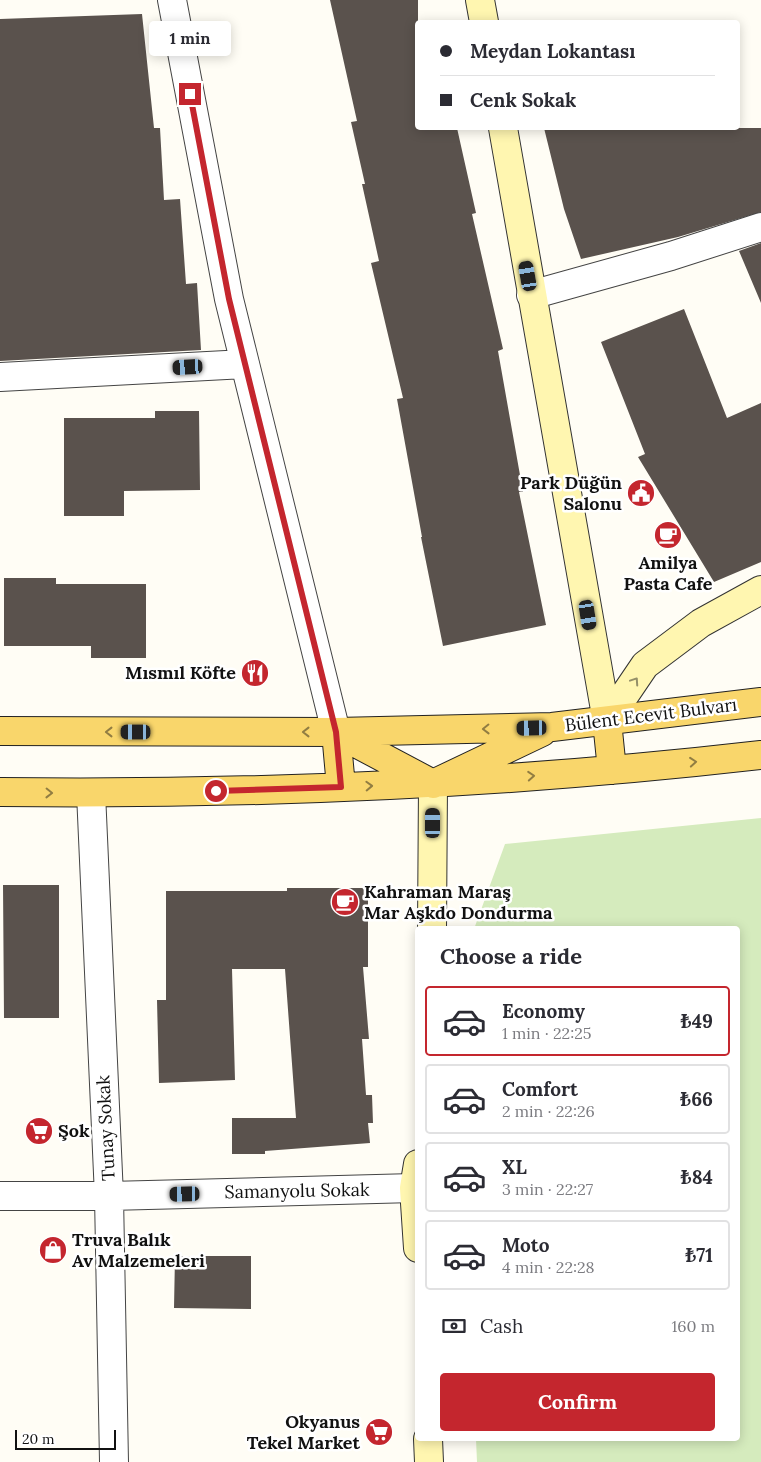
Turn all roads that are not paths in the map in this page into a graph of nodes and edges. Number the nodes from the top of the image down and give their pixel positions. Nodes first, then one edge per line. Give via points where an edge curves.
1 (172, 0) edge
2 (480, 0) edge
3 (484, 20) edge
4 (503, 130) edge
5 (761, 227) edge
6 (532, 295) junction
7 (245, 364) junction
8 (0, 377) edge
9 (761, 590) edge
10 (761, 702) edge
11 (607, 721) junction
12 (552, 727) junction
13 (0, 731) edge
14 (336, 732) junction
15 (761, 755) edge
16 (612, 770) junction
17 (433, 784) junction
18 (341, 787) junction
19 (0, 792) edge
20 (91, 793) junction
21 (432, 926) edge
22 (415, 1176) edge
23 (0, 1196) edge
24 (109, 1196) junction
25 (428, 1441) edge
26 (114, 1462) edge
27 (429, 1462) edge

1 - 7 street via 229,299
2 - 3 street
4 - 6 street
5 - 6 street
6 - 11 street
7 - 8 street
7 - 14 street
11 -> 9 street via 645,665 701,623
10 - 11 main road, Bülent Ecevit Bulvarı
11 - 12 main road, Bülent Ecevit Bulvarı
11 - 16 main road
12 -> 14 main road, Bülent Ecevit Bulvarı
12 - 17 main road
14 -> 13 main road, Bülent Ecevit Bulvarı
14 - 17 main road
14 - 18 main road
16 -> 15 main road
17 -> 16 main road
18 -> 17 main road
17 - 21 street
18 - 20 main road
19 -> 20 main road
20 - 24 street, Tunay Sokak
22 - 24 street, Samanyolu Sokak
23 - 24 street, Samanyolu Sokak
24 - 26 street, Tunay Sokak
25 - 27 street

